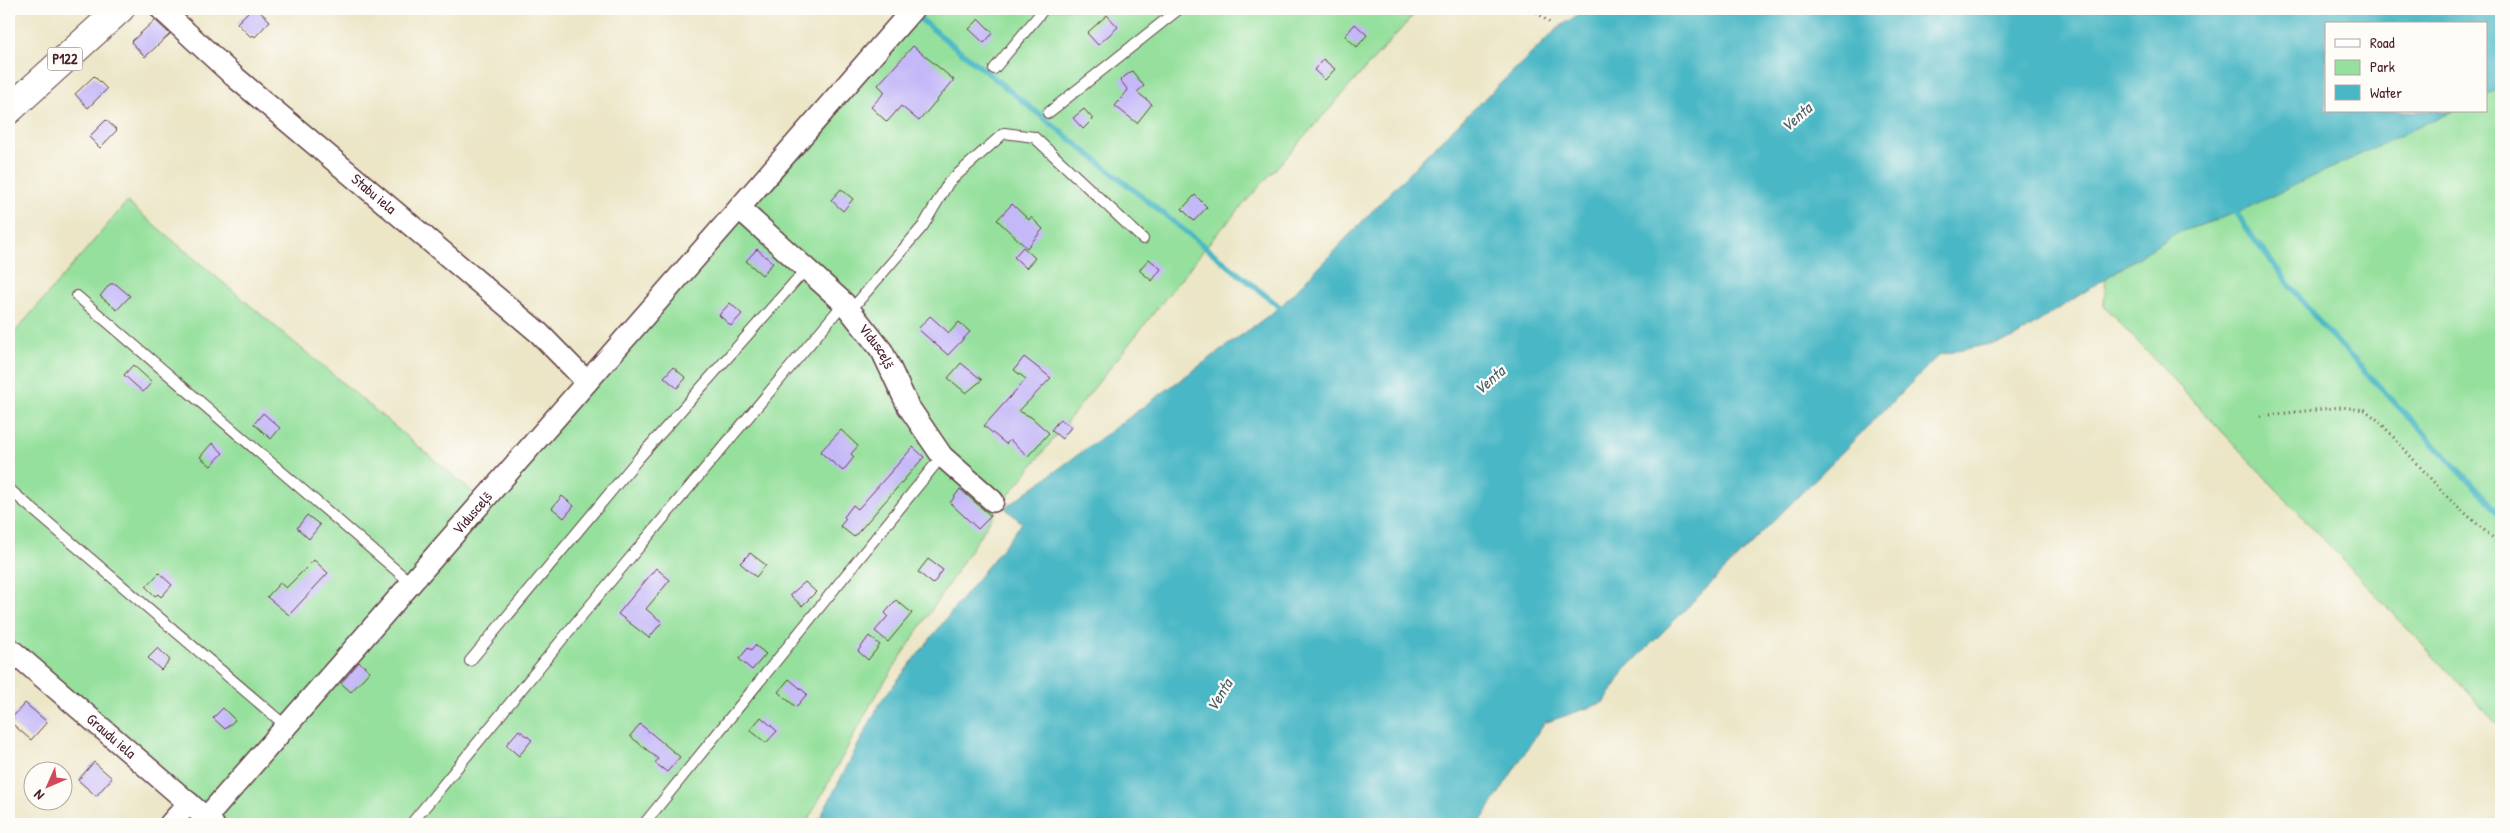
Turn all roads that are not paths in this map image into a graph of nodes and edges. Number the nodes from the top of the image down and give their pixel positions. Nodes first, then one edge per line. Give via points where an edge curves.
1 (120, 9) edge
2 (161, 9) edge
3 (913, 9) edge
4 (1044, 9) edge
5 (1179, 9) edge
6 (994, 69) dead end
7 (9, 110) edge
8 (1048, 113) dead end
9 (739, 208) junction
10 (1143, 239) dead end
11 (806, 269) junction
12 (77, 296) dead end
13 (847, 307) junction
14 (587, 382) junction
15 (942, 456) junction
16 (9, 490) edge
17 (993, 501) dead end
18 (411, 583) junction
19 (9, 648) edge
20 (470, 661) dead end
21 (286, 726) junction
22 (189, 803) junction
23 (209, 821) edge
24 (170, 824) edge
25 (411, 824) edge
26 (644, 824) edge

1 - 7 main road, P122
2 - 14 street, Stabu iela via 236,78 538,333
3 - 9 street, Vidusceļš
4 - 6 lane
5 - 8 lane
9 - 11 street, Vidusceļš
9 - 14 street, Vidusceļš
10 - 13 lane via 1034,137 1004,133 949,182 923,226
11 - 13 street, Vidusceļš
11 - 20 lane via 638,459
12 - 18 lane
13 - 15 street, Vidusceļš via 882,351 908,406
13 - 25 lane via 578,620
14 - 18 street, Vidusceļš
15 - 17 street, Vidusceļš
15 - 26 lane
16 - 21 lane
18 - 21 street, Vidusceļš
19 - 22 street, Graudu iela
21 - 23 street, Vidusceļš
22 - 23 street, Graudu iela
22 - 24 street

